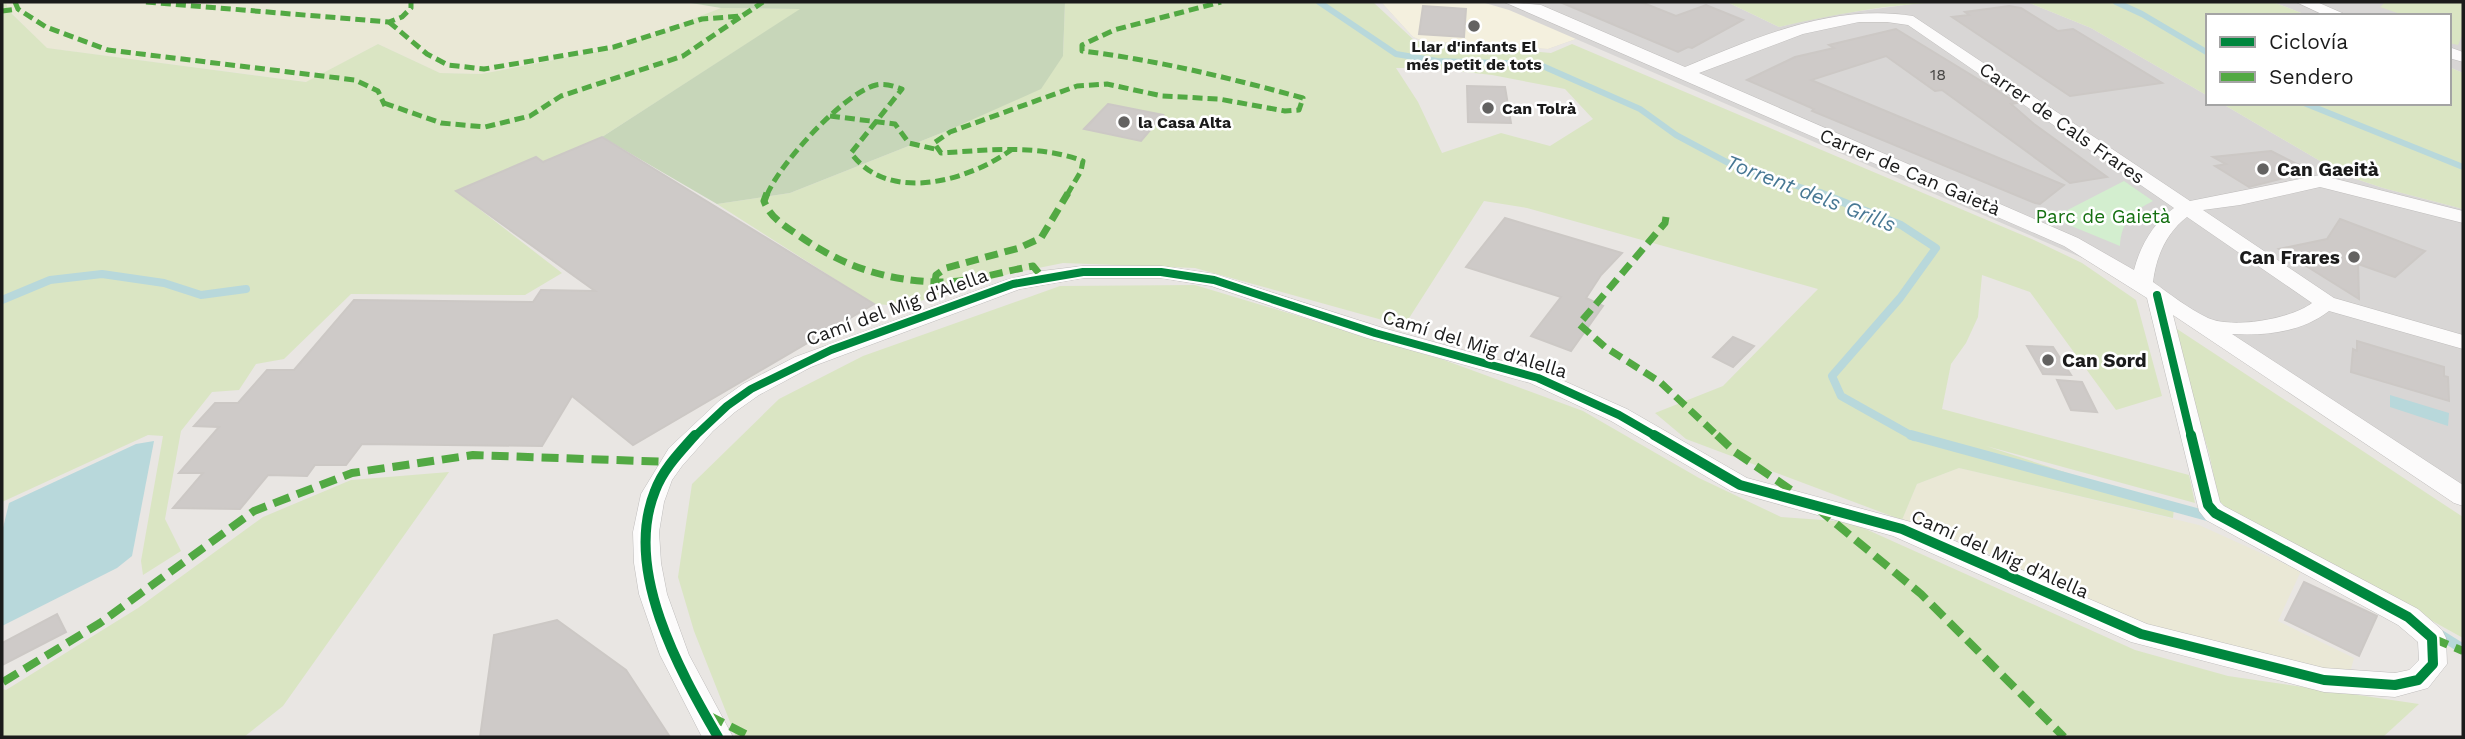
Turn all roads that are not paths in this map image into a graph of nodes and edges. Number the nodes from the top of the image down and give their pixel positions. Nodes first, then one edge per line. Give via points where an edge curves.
1 (1512, 2) edge
2 (2304, 2) edge
3 (2336, 14) edge
4 (1683, 74) junction
5 (2188, 209) junction
6 (2463, 217) edge
7 (2149, 290) junction
8 (2326, 303) junction
9 (2201, 325) junction
10 (2463, 342) edge
11 (2463, 497) edge
12 (718, 737) edge

1 - 4 street, Carrer de Can Gaietà via 1536,8
2 - 3 street
4 - 5 street, Carrer de Cals Frares via 1801,31 1877,15 1896,16 1922,26
4 - 7 street, Carrer de Can Gaietà via 2071,242
5 - 6 street via 2320,181
5 - 7 street, Camí del Mig d'Alella via 2165,228 2148,255 2143,266
5 - 8 street, Carrer de Cals Frares
7 - 9 street, Carrer de Can Gaietà
7 - 12 street, Camí del Mig d'Alella via 2208,505 2215,513 2408,617 2432,638 2433,664 2418,680 2395,685 2325,680 2141,634 1902,529 1741,485 1619,415 1538,378 1375,333 1214,280 1161,272 1083,272 1013,284 788,367 723,408 671,462 650,503 647,534 654,598 665,634
8 - 9 street via 2315,313 2285,324 2249,330
8 - 10 street, Carrer de Cals Frares
9 - 11 street, Carrer de Can Gaietà

